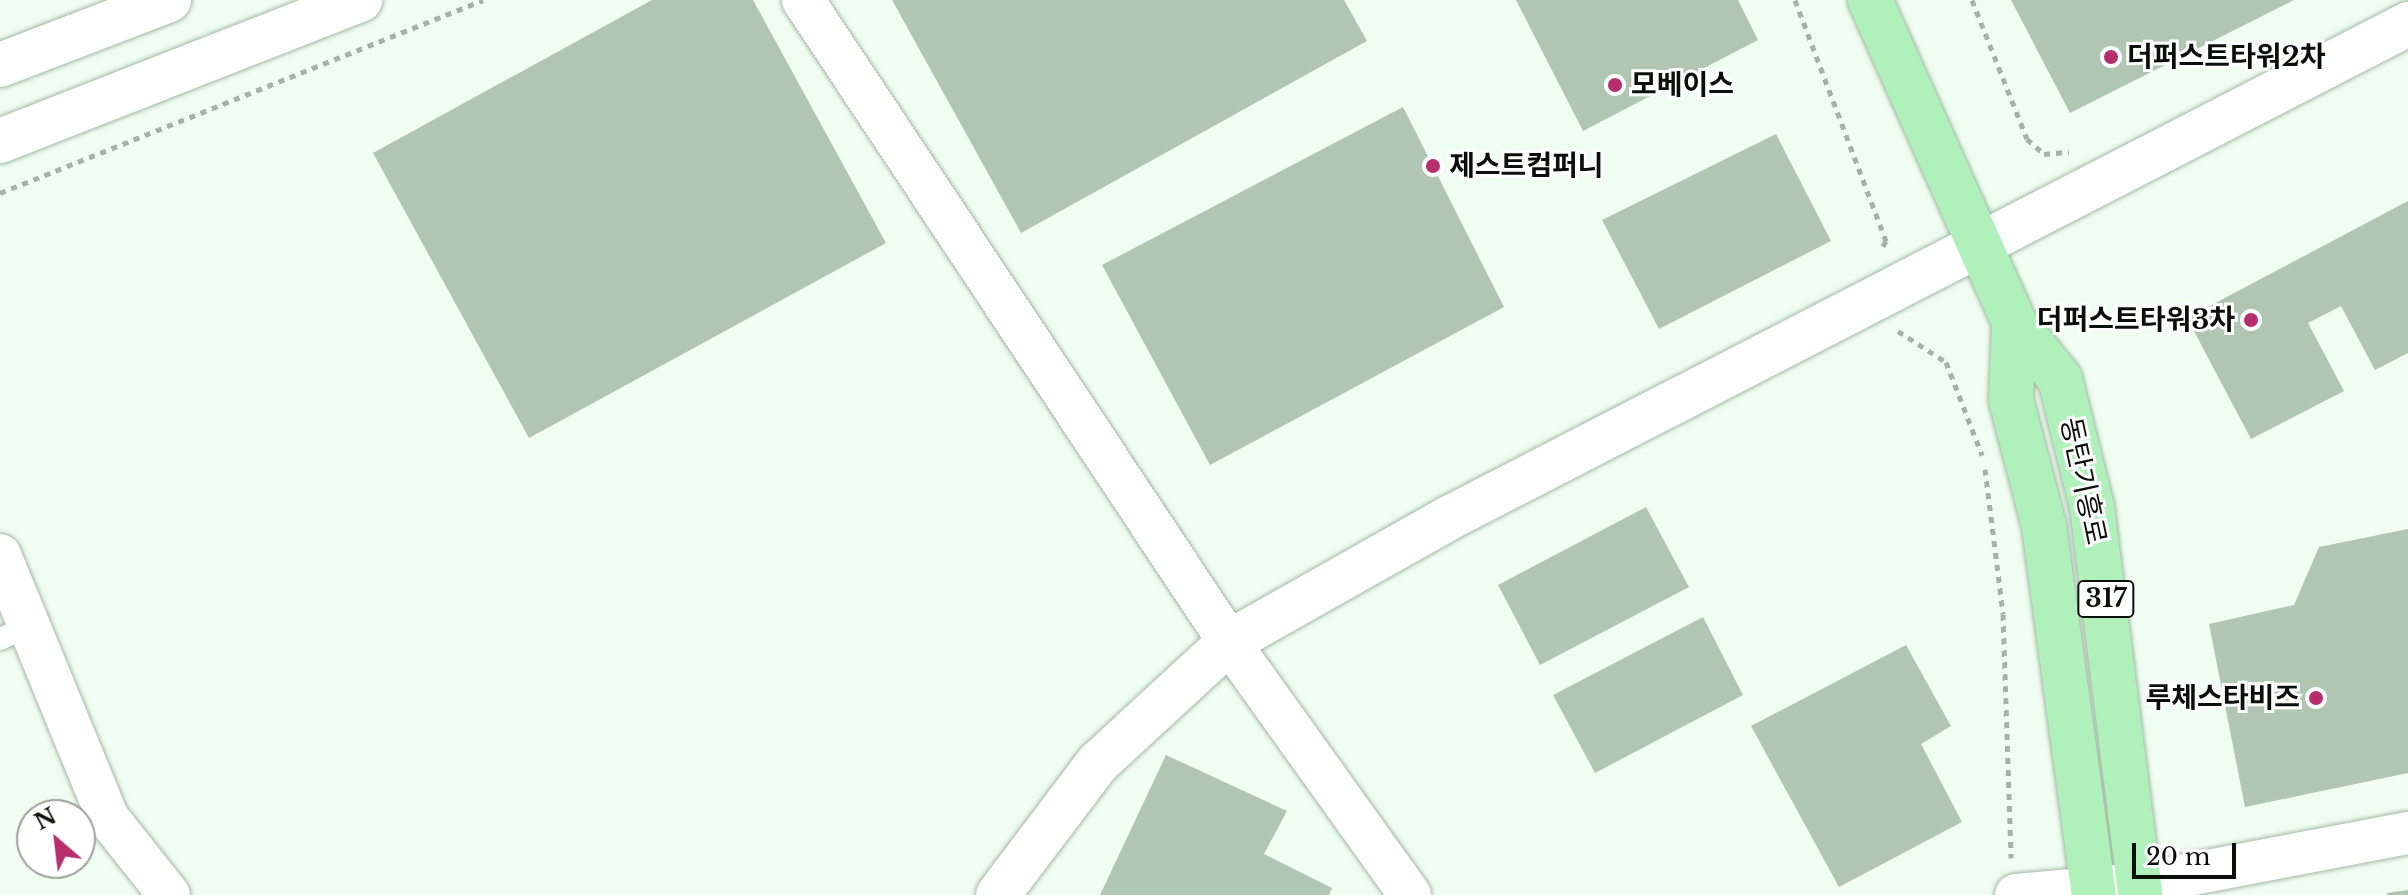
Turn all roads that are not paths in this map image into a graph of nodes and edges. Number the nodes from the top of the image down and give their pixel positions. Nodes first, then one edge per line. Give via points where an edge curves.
1 (169, 0) edge
2 (360, 0) edge
3 (803, 0) edge
4 (1870, 0) edge
5 (2408, 24) edge
6 (0, 65) edge
7 (0, 141) edge
8 (1980, 242) junction
9 (2014, 322) junction
10 (0, 555) edge
11 (14, 632) edge
12 (1229, 642) junction
13 (2408, 833) edge
14 (2013, 879) edge
15 (2140, 889) edge
16 (2094, 890) edge
17 (169, 895) edge
18 (998, 895) edge
19 (1410, 895) edge

1 - 6 street
2 - 7 street
3 - 12 street
4 - 8 main road, 동탄기흥로 / 317
5 - 8 street
8 - 9 main road, 동탄기흥로 / 317
8 - 12 street
9 - 15 main road, 동탄기흥로 / 317 via 2060,379 2092,507
9 - 16 main road, 동탄기흥로 / 317 via 2011,400 2044,526
10 - 11 street
11 - 17 street via 108,818
12 - 18 street via 1098,763
12 - 19 street
13 - 15 street
14 - 16 street
15 - 16 street

